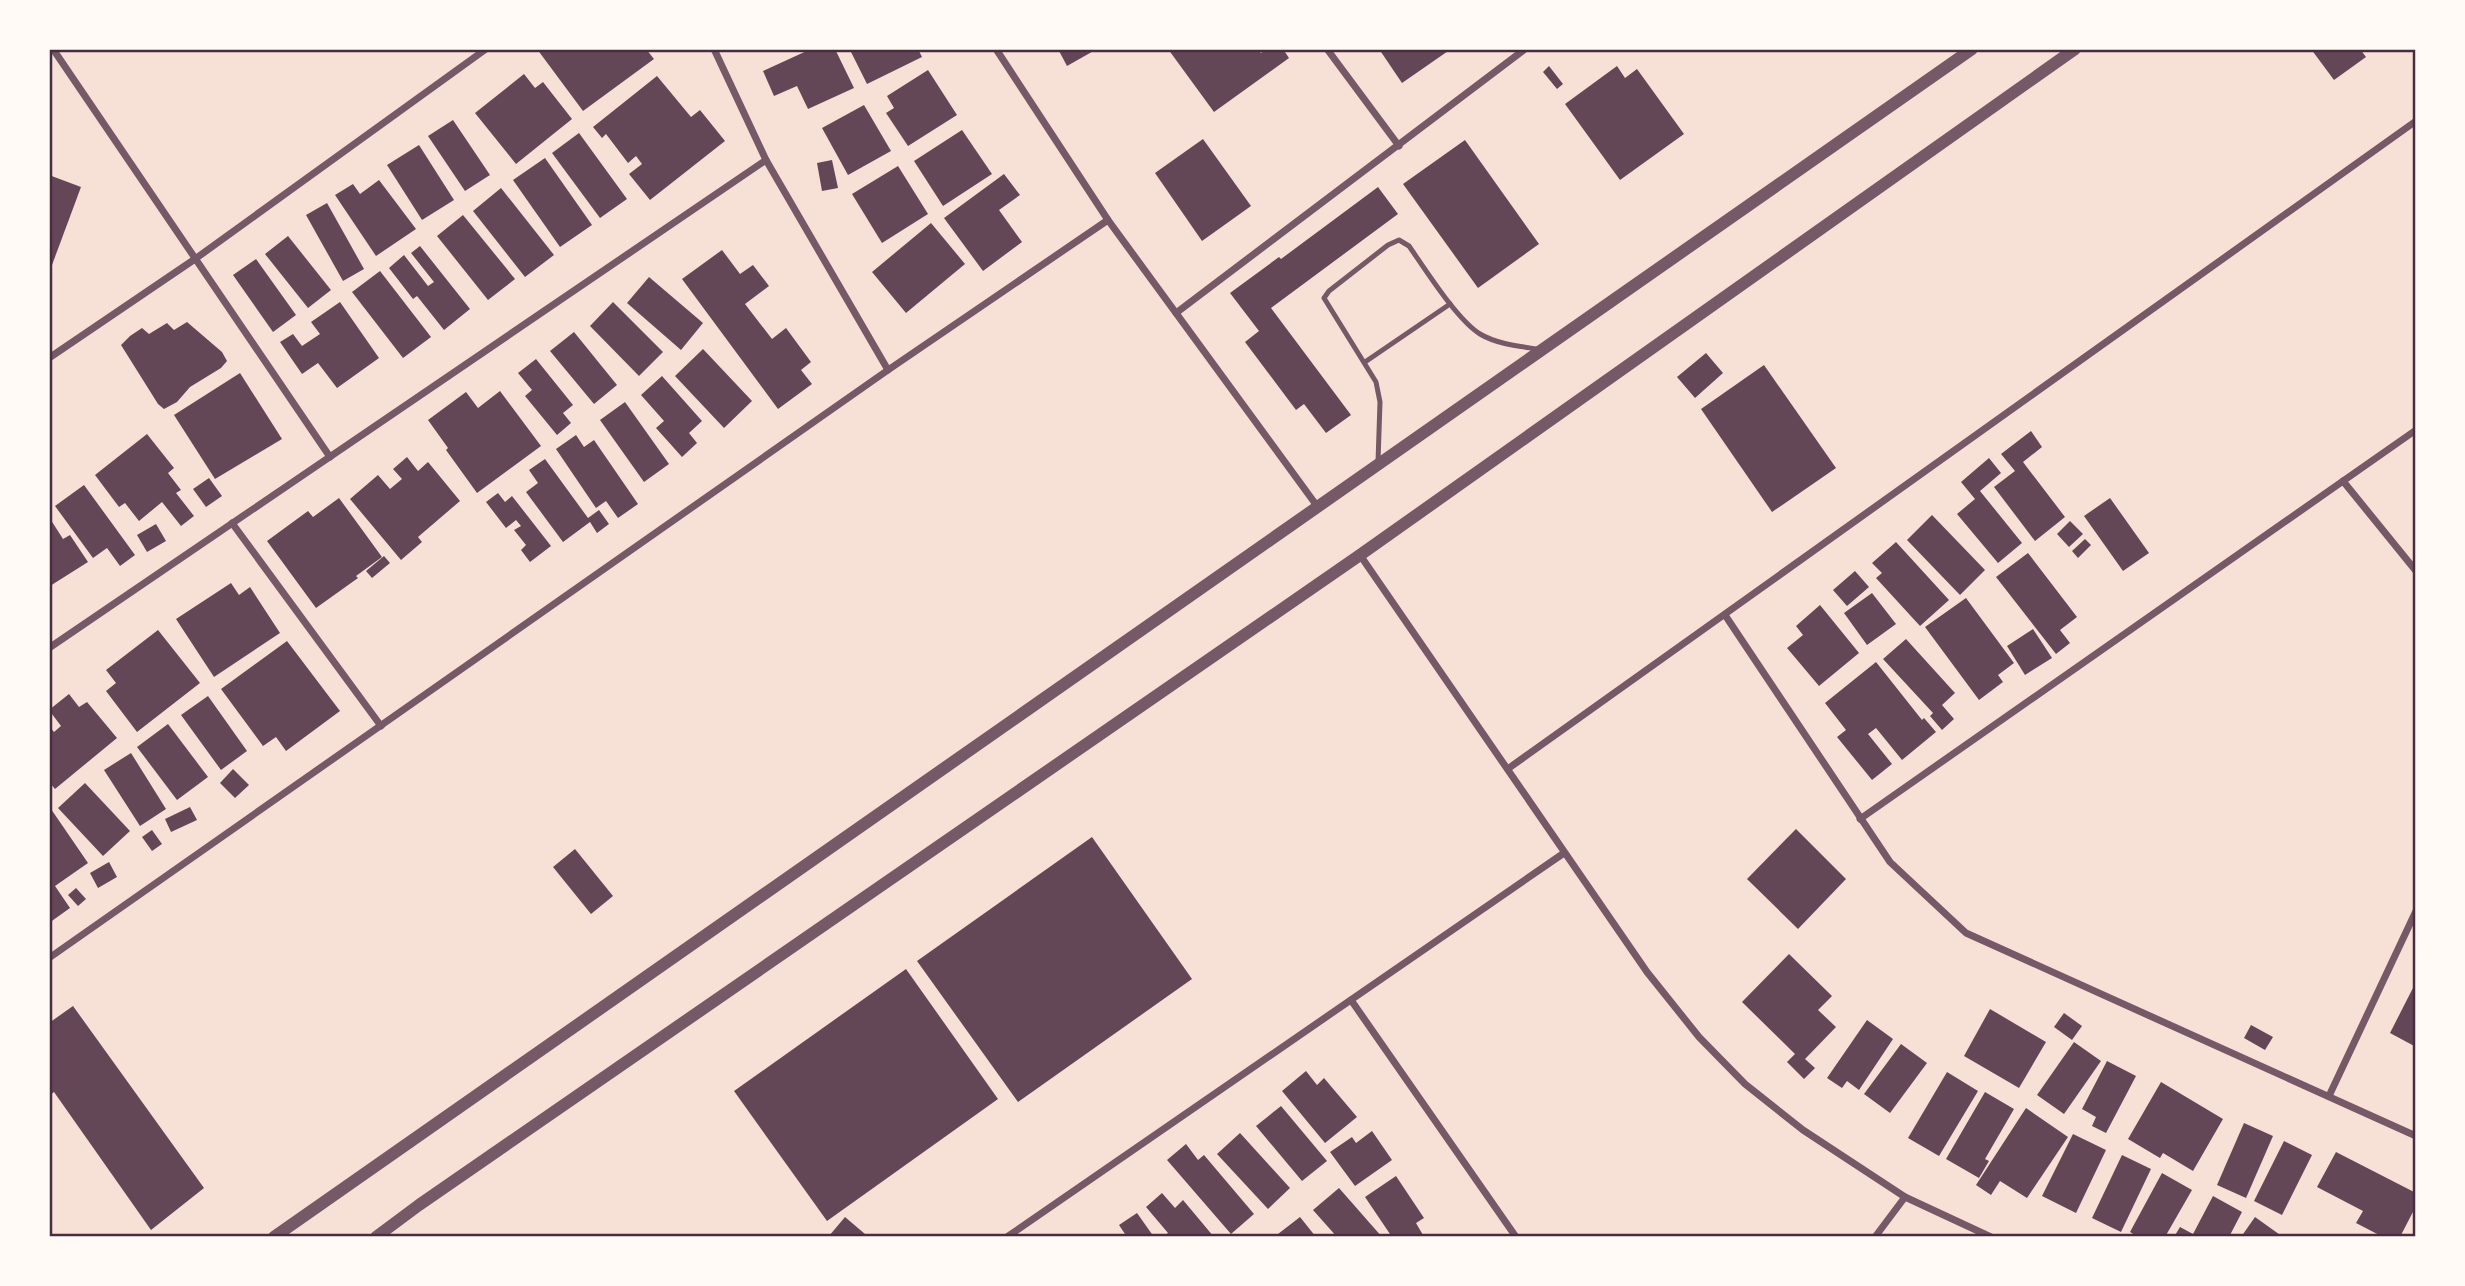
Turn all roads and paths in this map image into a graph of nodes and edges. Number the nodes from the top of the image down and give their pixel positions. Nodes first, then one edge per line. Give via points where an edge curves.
1 (52, 49) edge
2 (486, 49) edge
3 (714, 49) edge
4 (996, 49) edge
5 (1327, 49) edge
6 (1525, 49) edge
7 (1972, 49) edge
8 (2076, 49) edge
9 (2416, 121) edge
10 (1399, 146) junction
11 (766, 160) junction
12 (1108, 220) junction
13 (195, 259) junction
14 (1450, 304) junction
15 (1176, 313) junction
16 (1540, 350) junction
17 (49, 358) edge
18 (1365, 362) junction
19 (888, 370) junction
20 (2416, 430) edge
21 (330, 457) junction
22 (1378, 464) junction
23 (2343, 481) junction
24 (1317, 506) junction
25 (232, 523) junction
26 (1360, 555) junction
27 (2416, 571) edge
28 (1725, 615) junction
29 (49, 648) edge
30 (381, 726) junction
31 (1509, 768) junction
32 (1860, 819) junction
33 (1564, 853) junction
34 (2416, 911) edge
35 (49, 958) edge
36 (1352, 1000) junction
37 (2329, 1096) junction
38 (2416, 1136) edge
39 (1905, 1197) junction
40 (1514, 1236) edge
41 (274, 1237) edge
42 (376, 1237) edge
43 (1007, 1237) edge
44 (1875, 1237) edge
45 (1992, 1237) edge

1 - 13 street
2 - 13 street
3 - 11 street
4 - 12 street
5 - 10 street
6 - 10 street
7 - 16 street
8 - 26 street
9 - 28 street
10 - 15 street
11 - 19 street
11 - 21 street
12 - 15 street
12 - 19 street
13 - 17 street
13 - 21 street
14 - 16 lane via 1479,333
14 - 18 lane
14 - 18 lane via 1409,246 1399,240 1388,245 1324,298
15 - 24 street
16 - 22 street
18 - 22 lane via 1380,402
19 - 30 street
20 - 23 street
21 - 25 street
22 - 24 street
23 - 27 street
23 - 32 street
24 - 41 street
25 - 29 street
25 - 30 street
26 - 31 street
26 - 42 street
28 - 31 street
28 - 32 street
30 - 35 street
31 - 33 street
32 - 37 street via 1890,862 1966,933
33 - 36 street
33 - 39 street via 1647,972 1699,1037 1745,1084 1802,1130
34 - 37 street
36 - 40 street
36 - 43 street
37 - 38 street
39 - 44 street
39 - 45 street

